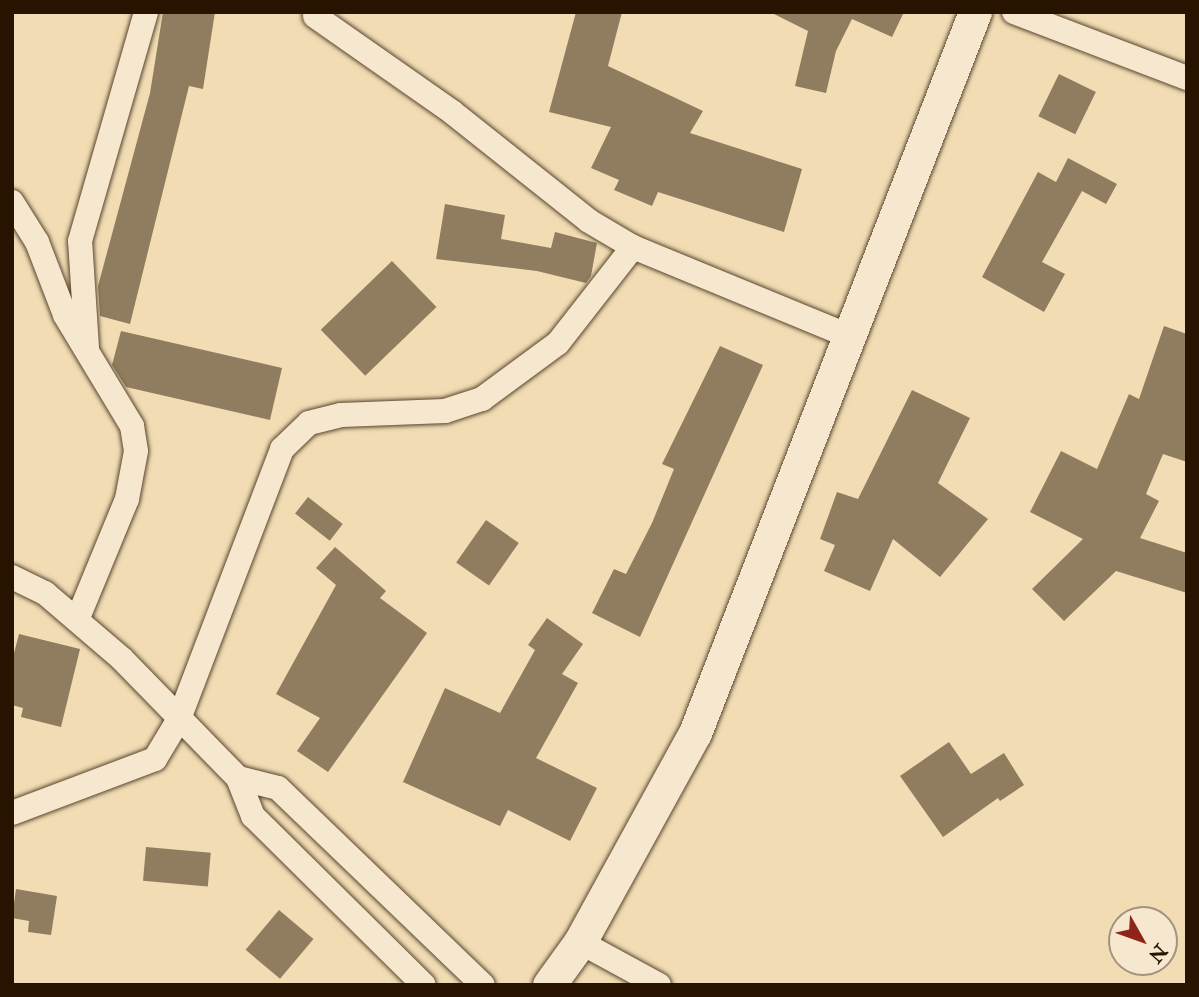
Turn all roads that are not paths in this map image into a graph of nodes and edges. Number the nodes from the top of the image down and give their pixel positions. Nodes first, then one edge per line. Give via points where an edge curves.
1 (146, 12) edge
2 (975, 12) edge
3 (1014, 12) edge
4 (315, 16) dead end
5 (1187, 78) edge
6 (12, 202) edge
7 (633, 247) junction
8 (846, 335) junction
9 (87, 348) junction
10 (12, 577) edge
11 (78, 618) junction
12 (179, 719) junction
13 (238, 778) junction
14 (12, 813) edge
15 (580, 942) junction
16 (424, 985) edge
17 (483, 985) edge
18 (549, 985) edge
19 (659, 985) edge

1 - 9 street via 80,241
2 - 8 main road
3 - 5 street
4 - 7 street via 452,112 589,221
6 - 9 street via 37,242 65,315
7 - 8 street
7 - 12 street via 558,343 482,399 445,411 341,415 298,431 282,449
8 - 15 main road via 695,733
9 - 11 street via 125,411 136,451 127,499
10 - 11 street via 45,593
11 - 12 street
12 - 13 street
12 - 14 street via 155,759
13 - 16 street via 253,816
13 - 17 street via 278,788
15 - 18 main road
15 - 19 street

